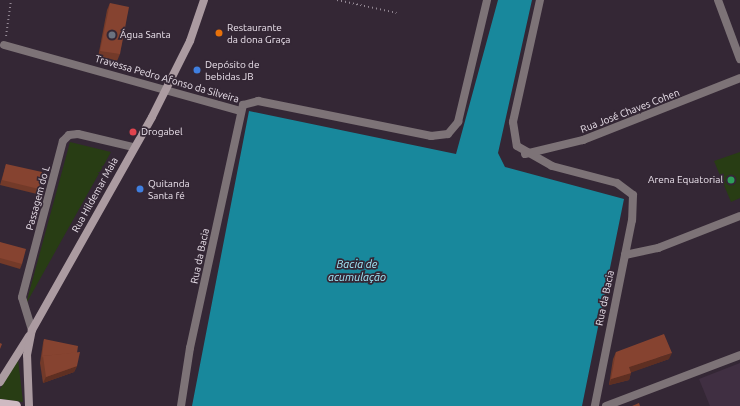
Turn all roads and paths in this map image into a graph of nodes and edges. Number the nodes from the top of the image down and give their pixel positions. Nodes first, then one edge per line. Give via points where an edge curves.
1 (11, 0) edge
2 (204, 0) edge
3 (337, 0) edge
4 (487, 0) edge
5 (540, 0) edge
6 (718, 0) edge
7 (397, 13) dead end
8 (4, 45) joint
9 (740, 59) edge
10 (740, 78) edge
11 (166, 89) junction
12 (241, 111) junction
13 (133, 147) junction
14 (524, 154) junction
15 (740, 216) edge
16 (625, 254) junction
17 (32, 330) junction
18 (740, 355) edge
19 (0, 382) edge
20 (0, 404) edge
21 (16, 406) edge
22 (29, 406) edge
23 (181, 406) edge
24 (595, 406) edge
25 (606, 406) edge

1 - 8 path
2 - 11 main road, Rua Hildemar Maia via 190,41
3 - 7 path
4 - 12 street, Travessa Pedro Afonso da Silveira via 458,122 453,130 440,137 258,101 246,103
5 - 14 street via 513,122 514,140
6 - 9 street
8 - 11 street, Travessa Pedro Afonso da Silveira
10 - 14 street, Rua José Chaves Cohen via 583,140 549,151
11 - 12 street, Travessa Pedro Afonso da Silveira
11 - 13 main road, Rua Hildemar Maia
12 - 23 street, Rua da Bacia
13 - 17 main road, Rua Hildemar Maia
13 - 17 street, Passagem do L via 78,134 69,135 63,142 22,297
14 - 16 street, Rua da Bacia via 570,172 617,183 632,195 632,220
15 - 16 street via 658,248
16 - 24 street, Rua da Bacia
17 - 19 main road
17 - 22 main road, Rua Hildemar Maia via 27,355
18 - 25 street
20 - 21 main road

